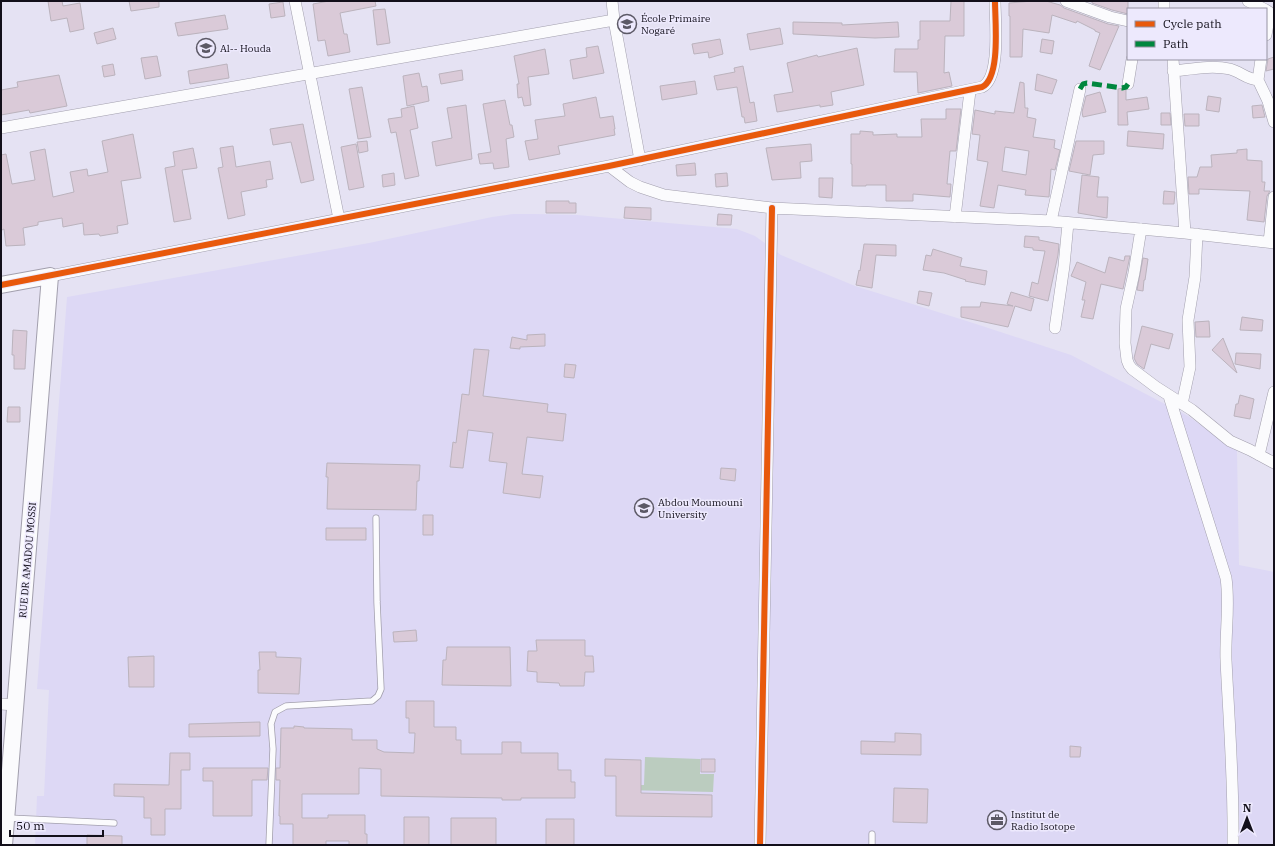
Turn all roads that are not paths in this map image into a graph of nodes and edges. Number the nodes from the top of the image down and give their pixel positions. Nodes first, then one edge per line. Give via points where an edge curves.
1 (295, 1) edge
2 (612, 1) edge
3 (995, 1) edge
4 (1066, 1) edge
5 (1248, 1) edge
6 (1263, 8) edge
7 (1267, 10) edge
8 (614, 20) junction
9 (1127, 21) edge
10 (1267, 30) edge
11 (1132, 60) edge
12 (1173, 60) edge
13 (1261, 60) edge
14 (1174, 71) junction
15 (310, 74) junction
16 (1258, 80) junction
17 (1128, 84) dead end
18 (1080, 89) dead end
19 (970, 90) junction
20 (1274, 122) edge
21 (1, 128) edge
22 (640, 160) junction
23 (609, 166) junction
24 (1274, 197) edge
25 (772, 208) junction
26 (955, 217) junction
27 (339, 219) junction
28 (1051, 221) junction
29 (1068, 223) junction
30 (1141, 229) junction
31 (1185, 233) junction
32 (1197, 234) junction
33 (1271, 242) edge
34 (50, 276) junction
35 (1, 285) edge
36 (1055, 328) dead end
37 (1274, 392) edge
38 (1169, 396) junction
39 (1182, 404) junction
40 (1260, 455) junction
41 (1274, 463) edge
42 (376, 518) dead end
43 (8, 705) edge
44 (6, 818) junction
45 (114, 823) dead end
46 (872, 834) dead end
47 (4, 845) edge
48 (269, 845) edge
49 (760, 845) edge
50 (872, 845) edge
51 (1233, 845) edge

1 - 15 street
2 - 8 street
3 - 19 street via 995,63 990,80 985,86
4 - 9 street
5 - 6 street
7 - 10 street via 1270,14
8 - 15 street
8 - 22 street
11 - 17 street
12 - 14 street
13 - 16 street
14 - 16 street via 1222,68
14 - 31 street
15 - 21 street
15 - 27 street
16 - 20 street
18 - 28 street
19 - 22 street
19 - 26 street
22 - 23 street
23 - 25 street via 635,184 664,195
23 - 27 street
24 - 33 street
25 - 26 street
25 - 49 street
26 - 28 street
27 - 34 street
28 - 29 street
29 - 30 street
29 - 36 street
30 - 31 street
30 - 38 street via 1126,309 1127,360 1132,369
31 - 32 street
32 - 33 street
32 - 39 street via 1195,277 1188,320 1190,367
34 - 35 street
34 - 43 street, RUE DR AMADOU MOSSI
37 - 40 street
38 - 39 street
38 - 51 street via 1226,578 1226,658 1234,801
39 - 40 street via 1230,441
40 - 41 street
42 - 48 lane via 381,689 372,701 286,706 275,712 271,724 273,749
43 - 44 street, RUE DR AMADOU MOSSI
44 - 45 lane
44 - 47 street, RUE DR AMADOU MOSSI
46 - 50 lane

